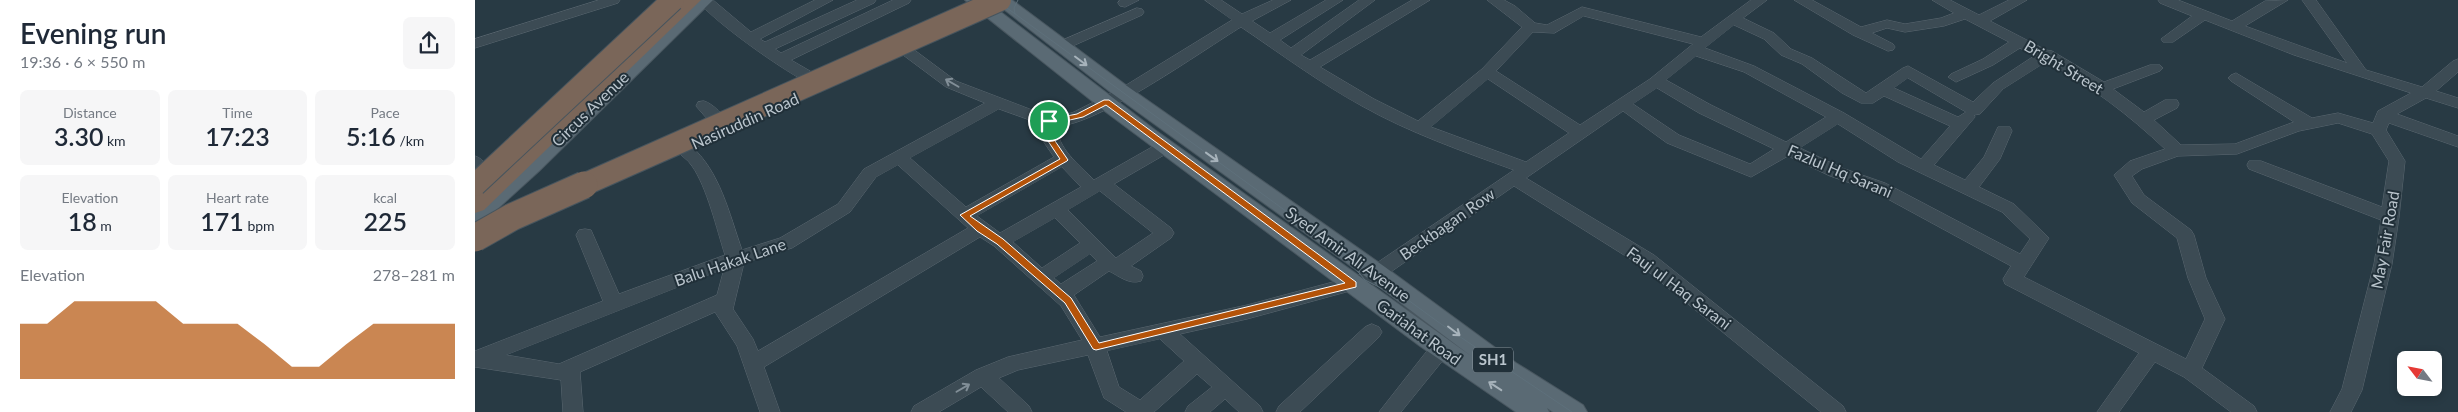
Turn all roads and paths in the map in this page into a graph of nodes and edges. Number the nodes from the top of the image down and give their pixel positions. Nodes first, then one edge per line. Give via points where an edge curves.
1 (613, 0) edge
2 (704, 0) edge
3 (826, 0) edge
4 (869, 0) edge
5 (904, 0) edge
6 (1212, 0) edge
7 (1284, 0) edge
8 (1334, 0) edge
9 (1368, 0) edge
10 (1423, 0) edge
11 (1801, 0) edge
12 (1939, 0) edge
13 (2020, 0) edge
14 (2165, 0) edge
15 (2281, 0) edge
16 (2309, 0) edge
17 (1755, 1) edge
18 (681, 2) edge
19 (1505, 2) edge
20 (997, 3) edge
21 (1131, 5) edge
22 (1355, 10) junction
23 (2203, 15) junction
24 (1973, 18) junction
25 (1027, 19) junction
26 (1733, 19) junction
27 (1242, 20) junction
28 (1530, 27) junction
29 (2233, 27) junction
30 (1010, 28) junction
31 (1858, 32) junction
32 (750, 38) junction
33 (2168, 39) dead end
34 (1269, 40) junction
35 (2021, 41) junction
36 (475, 44) edge
37 (1061, 46) junction
38 (1699, 46) junction
39 (1888, 47) dead end
40 (764, 48) junction
41 (904, 48) junction
42 (2047, 54) junction
43 (1291, 56) junction
44 (782, 60) junction
45 (2458, 64) edge
46 (1310, 68) junction
47 (2155, 68) dead end
48 (1487, 72) junction
49 (2361, 73) junction
50 (1956, 77) dead end
51 (2237, 78) dead end
52 (1656, 81) junction
53 (824, 85) junction
54 (2103, 88) junction
55 (1881, 89) junction
56 (2425, 92) junction
57 (1115, 97) junction
58 (2458, 103) edge
59 (996, 104) junction
60 (1621, 104) junction
61 (2171, 104) dead end
62 (704, 106) dead end
63 (1974, 110) junction
64 (1838, 117) junction
65 (2143, 119) junction
66 (1049, 121) junction
67 (2381, 123) junction
68 (721, 124) junction
69 (1961, 124) junction
70 (2309, 124) junction
71 (1419, 128) junction
72 (2004, 131) dead end
73 (1581, 133) junction
74 (2458, 142) edge
75 (1165, 147) junction
76 (684, 148) junction
77 (1787, 149) junction
78 (2177, 151) junction
79 (899, 157) junction
80 (1064, 160) junction
81 (475, 162) edge
82 (2255, 165) dead end
83 (1923, 167) junction
84 (1520, 174) junction
85 (1097, 186) junction
86 (478, 188) edge
87 (1968, 189) junction
88 (475, 204) edge
89 (1057, 208) junction
90 (965, 215) junction
91 (475, 217) edge
92 (2391, 217) junction
93 (979, 229) junction
94 (585, 235) dead end
95 (475, 238) edge
96 (1000, 241) junction
97 (1092, 244) junction
98 (736, 259) junction
99 (2022, 263) junction
100 (1113, 264) junction
101 (1377, 273) junction
102 (1134, 276) dead end
103 (1041, 278) junction
104 (1353, 285) junction
105 (1061, 294) junction
106 (726, 300) junction
107 (614, 305) junction
108 (1164, 331) junction
109 (1372, 332) dead end
110 (1096, 347) junction
111 (1441, 348) junction
112 (2151, 352) junction
113 (476, 359) edge
114 (1198, 361) junction
115 (752, 364) junction
116 (570, 368) junction
117 (2191, 371) junction
118 (983, 376) junction
119 (1225, 388) junction
120 (1250, 411) edge
121 (573, 412) edge
122 (770, 412) edge
123 (921, 412) edge
124 (1022, 412) edge
125 (1195, 412) edge
126 (1287, 412) edge
127 (1389, 412) edge
128 (1536, 412) edge
129 (1574, 412) edge
130 (1836, 412) edge
131 (2107, 412) edge
132 (2247, 412) edge
133 (2341, 412) edge

1 - 36 street
2 - 32 street
2 - 91 main road, Circus Avenue
3 - 32 street
4 - 40 street
5 - 44 street
6 - 27 street, Fauj ul Haq Sarani
7 - 27 street
8 - 22 street
8 - 34 street
9 - 22 street
10 - 46 street
11 - 31 street
12 - 24 street, Bright Street
13 - 24 street
14 - 23 street
15 - 29 street
16 - 49 street
17 - 26 street, Beckbagan Row
18 - 86 highway, bridge
18 - 88 highway
19 - 28 street
20 - 25 main road, Syed Amir Ali Avenue / SH1
20 - 30 main road, Syed Amir Ali Avenue / SH1
20 - 41 main road, Nasiruddin Road
20 - 68 highway, bridge
21 - 37 street
22 - 43 street
23 - 29 street
23 - 33 street
24 - 31 street via 1905,28 1887,24
24 - 35 street, Bright Street
25 - 30 main road
25 - 37 main road, Syed Amir Ali Avenue / SH1
26 - 38 street, Beckbagan Row
26 - 55 street via 1769,36 1786,52 1807,61 1867,100
27 - 34 street, Fauj ul Haq Sarani
27 - 57 street
28 - 38 street via 1549,30 1582,11 1609,16
28 - 48 street
29 - 49 street
30 - 57 main road, Syed Amir Ali Avenue / SH1
31 - 39 street
32 - 40 street
34 - 43 street, Fauj ul Haq Sarani
35 - 42 street, Bright Street
35 - 50 street
37 -> 57 main road, Syed Amir Ali Avenue / SH1
38 - 52 street, Beckbagan Row
38 - 64 street
40 - 44 street
41 - 53 main road, Nasiruddin Road
59 -> 41 street via 951,84
42 - 54 street, Bright Street
42 - 63 street via 1998,86
43 - 46 street, Fauj ul Haq Sarani
44 - 53 street
45 - 56 street
46 - 71 street, Fauj ul Haq Sarani
47 - 54 street
48 - 71 street
48 - 73 street
49 - 56 street
51 - 70 street
52 - 60 street, Beckbagan Row
52 - 77 street, Fazlul Hq Sarani
53 - 76 main road, Nasiruddin Road
54 - 65 street, Bright Street
55 - 63 street via 1908,71
55 - 69 street
56 - 58 street
56 - 67 street
57 - 66 street via 1080,116
57 - 75 main road, Syed Amir Ali Avenue / SH1
57 -> 101 main road, Syed Amir Ali Avenue / SH1
59 - 66 street
59 - 79 street, Balu Hakak Lane
60 - 73 street, Beckbagan Row
60 - 77 street via 1673,138 1751,171
61 - 65 street
62 - 68 street
63 - 69 street
64 - 77 street
64 - 83 street
65 - 78 street, Bright Street
66 - 80 street via 1049,138
67 - 70 street via 2338,118
67 - 74 street
67 - 92 street, May Fair Road via 2397,161
68 - 95 highway, bridge via 512,218
69 - 83 street
70 - 78 street via 2295,126 2237,149
71 - 84 street, Fauj ul Haq Sarani
72 - 87 street via 1991,159
73 - 84 street, Beckbagan Row
75 - 85 street
75 - 104 main road, Syed Amir Ali Avenue / SH1
76 - 95 main road, Nasiruddin Road
76 - 98 street via 698,161 707,177
77 - 99 street, Fazlul Hq Sarani via 1836,172 1879,187
78 - 117 street via 2136,165 2122,175 2138,199 2185,235 2197,278 2215,319
79 - 90 street
79 - 98 street, Balu Hakak Lane via 870,172 844,208 786,243
80 - 85 street
80 - 90 street
81 - 86 street
82 - 92 street
83 - 87 street
84 - 101 street, Beckbagan Row
84 - 130 street, Fauj ul Haq Sarani via 1647,260
85 - 89 street
85 - 100 street via 1165,233
87 - 99 street via 2008,208 2040,238
89 - 96 street
89 - 97 street
90 - 93 street
92 - 133 street, May Fair Road via 2383,264 2352,390
93 - 96 street
93 - 115 street
94 - 107 street
96 - 103 street
97 - 100 street
97 - 103 street
98 - 106 street
98 - 107 street, Balu Hakak Lane
99 - 112 street via 2012,279
100 - 102 street
100 - 105 street
101 - 104 street, Beckbagan Row
101 -> 129 main road, Syed Amir Ali Avenue / SH1 via 1507,370
103 - 105 street
104 - 108 street, Beckbagan Row
104 - 111 main road, Gariahat Road / SH1
105 - 110 street via 1068,300
106 - 115 street via 723,310 746,344
106 - 116 street
107 - 113 street, Balu Hakak Lane
108 - 110 street, Beckbagan Row
108 - 114 street
109 - 126 street
110 - 114 street via 1111,392 1141,411
110 - 118 street, Beckbagan Row via 1015,363
111 - 127 street
128 -> 111 main road, Gariahat Road / SH1
112 - 117 street
112 - 131 street
113 - 116 street via 560,372
114 - 119 street
115 - 122 street
116 - 121 street
117 - 132 street
123 -> 118 street, Beckbagan Row
118 - 124 street
119 - 120 street
119 - 125 street

